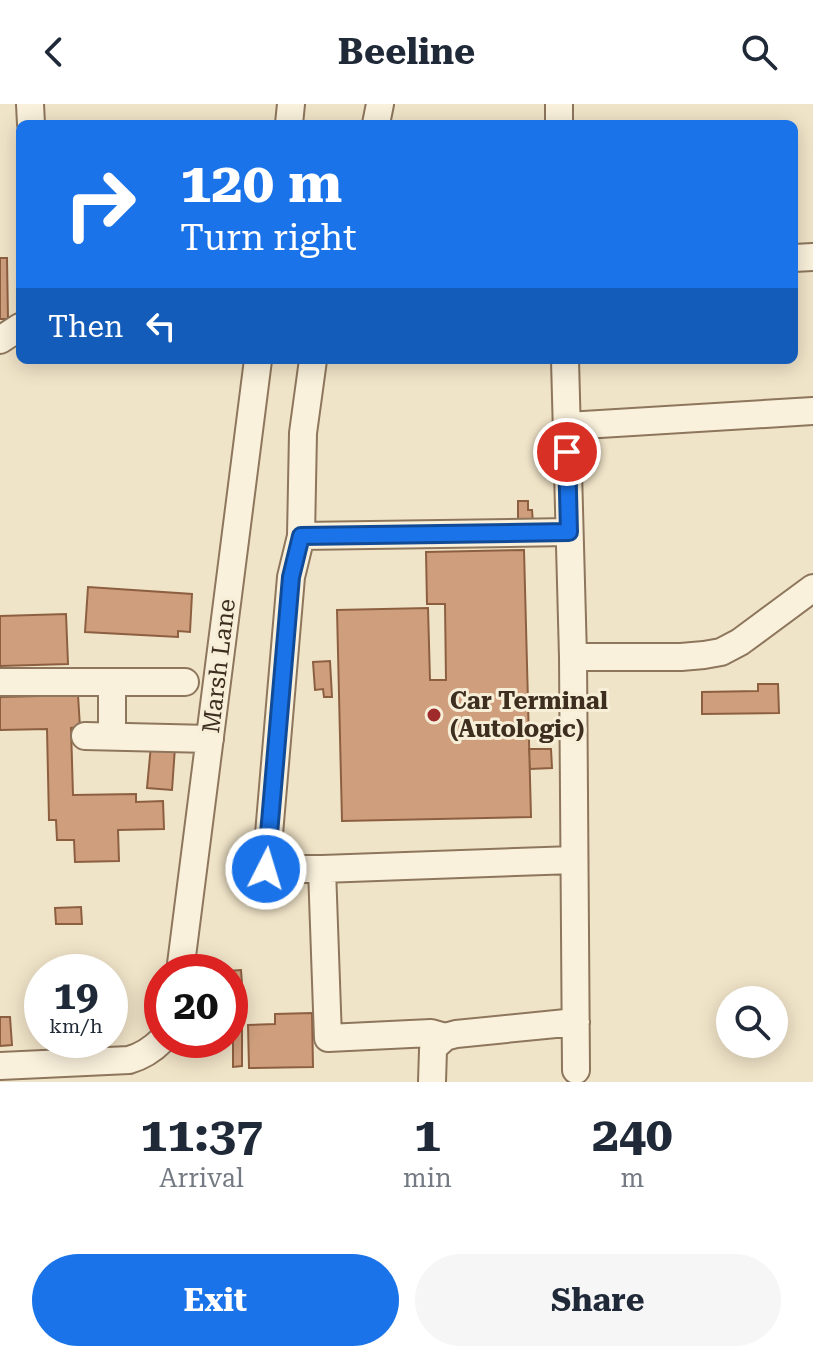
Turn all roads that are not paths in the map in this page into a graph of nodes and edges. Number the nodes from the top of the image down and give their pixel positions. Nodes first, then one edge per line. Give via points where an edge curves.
1 (257, 364) edge
2 (312, 364) edge
3 (565, 364) edge
4 (813, 411) edge
5 (567, 426) junction
6 (569, 532) junction
7 (301, 536) junction
8 (813, 588) edge
9 (573, 657) junction
10 (0, 682) edge
11 (112, 682) junction
12 (185, 682) dead end
13 (85, 736) dead end
14 (112, 736) junction
15 (210, 739) junction
16 (574, 860) junction
17 (322, 869) junction
18 (182, 954) edge
19 (576, 1022) junction
20 (445, 1037) junction
21 (144, 1055) edge
22 (0, 1066) edge
23 (576, 1070) dead end
24 (432, 1082) edge

1 - 15 street, Marsh Lane
2 - 7 street via 303,433
3 - 5 street
4 - 5 street
5 - 6 street
6 - 7 street
6 - 9 street
7 - 17 street via 291,577 266,869
8 - 9 street via 721,652
9 - 16 street
10 - 11 street
11 - 12 street
11 - 14 street
13 - 14 street
14 - 15 street
15 - 18 street, Marsh Lane
16 - 17 street
16 - 19 street
17 - 20 street via 328,1038 431,1033
19 - 20 street
19 - 23 street
20 - 24 street via 433,1050
21 - 22 street

